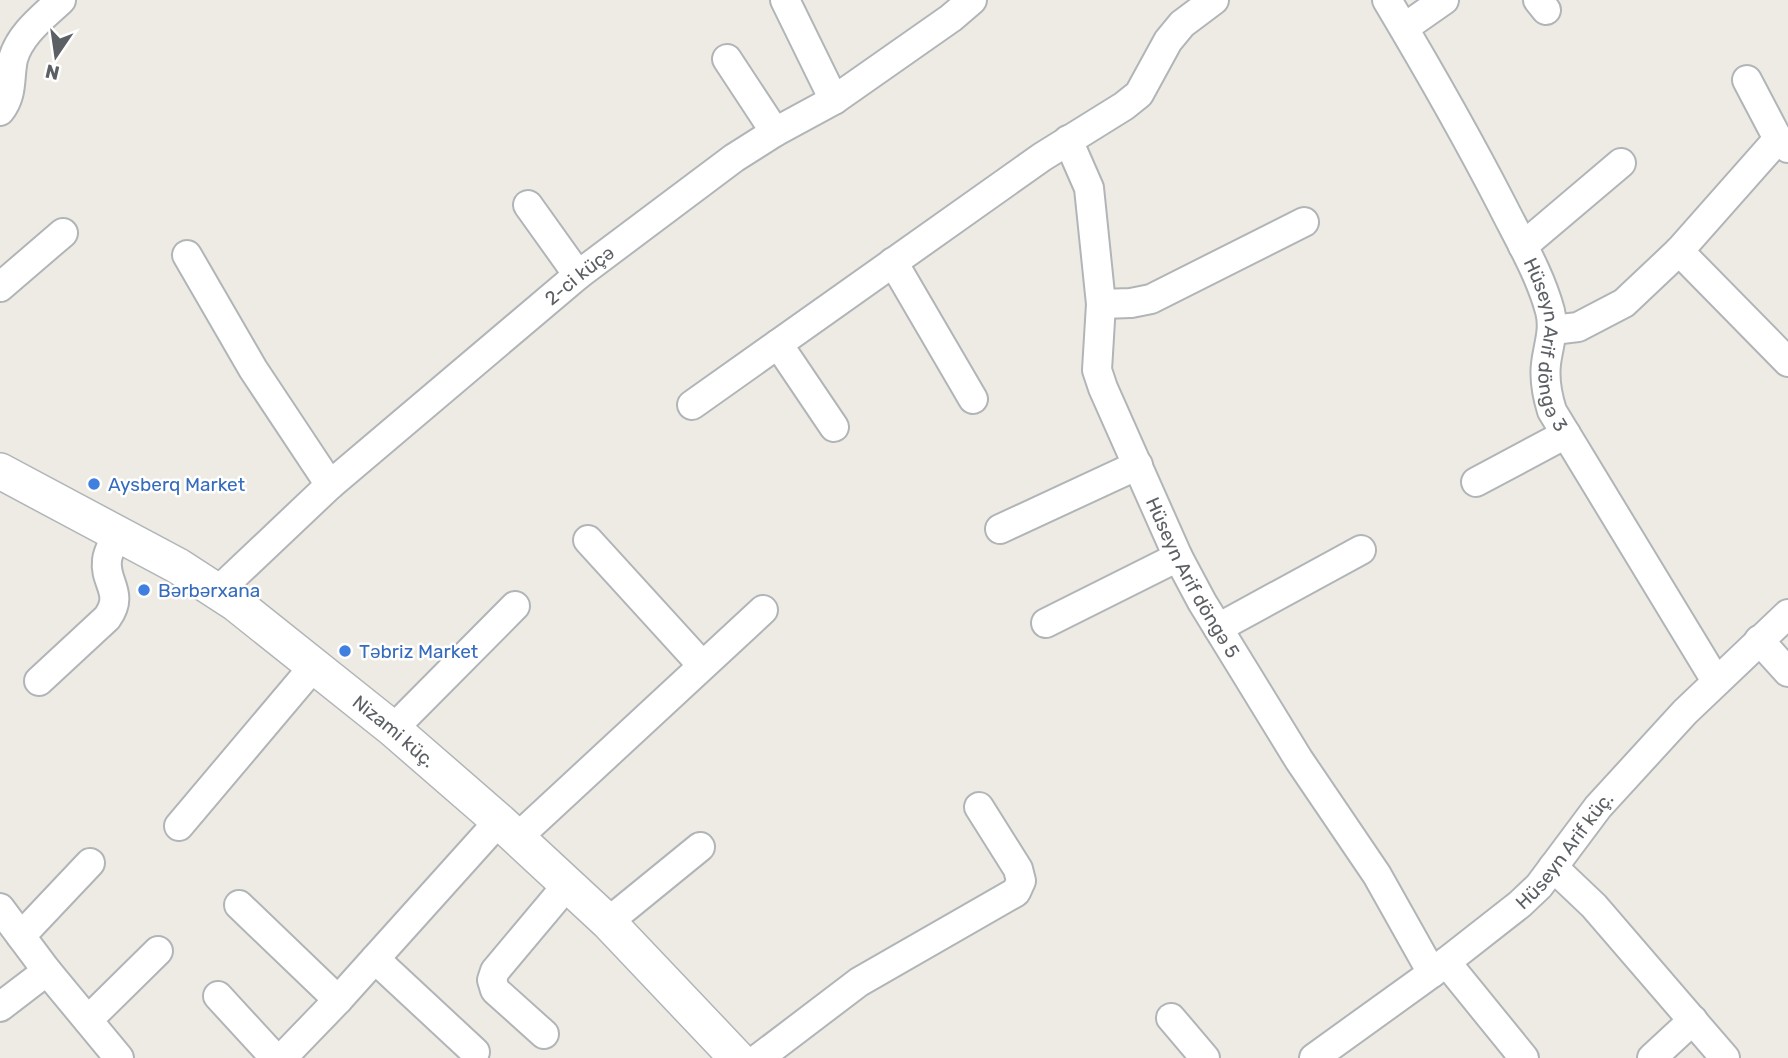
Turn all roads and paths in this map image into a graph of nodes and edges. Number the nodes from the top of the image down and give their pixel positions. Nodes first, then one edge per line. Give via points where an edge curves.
1 (61, 0) edge
2 (785, 0) edge
3 (972, 0) edge
4 (1214, 0) edge
5 (1387, 0) edge
6 (1444, 0) edge
7 (1404, 28) junction
8 (727, 59) dead end
9 (1747, 80) dead end
10 (834, 100) junction
11 (0, 111) edge
12 (775, 132) junction
13 (1068, 139) junction
14 (1783, 143) edge
15 (1621, 163) dead end
16 (528, 205) dead end
17 (1304, 222) dead end
18 (63, 233) dead end
19 (1523, 246) junction
20 (1679, 251) junction
21 (187, 256) dead end
22 (893, 262) junction
23 (578, 275) junction
24 (0, 287) edge
25 (1101, 304) junction
26 (1553, 330) junction
27 (778, 344) junction
28 (1788, 362) edge
29 (973, 399) dead end
30 (692, 405) dead end
31 (834, 427) dead end
32 (1566, 434) junction
33 (1138, 466) junction
34 (0, 471) edge
35 (1476, 482) dead end
36 (330, 485) junction
37 (1000, 528) dead end
38 (117, 534) junction
39 (588, 540) dead end
40 (1361, 550) dead end
41 (1178, 556) junction
42 (218, 591) junction
43 (515, 606) dead end
44 (763, 610) dead end
45 (1788, 614) edge
46 (1046, 623) dead end
47 (1218, 628) junction
48 (1759, 640) junction
49 (702, 665) junction
50 (314, 666) junction
51 (1788, 672) edge
52 (39, 681) dead end
53 (1716, 681) junction
54 (393, 729) junction
55 (979, 807) dead end
56 (179, 826) dead end
57 (509, 829) junction
58 (700, 847) dead end
59 (90, 863) dead end
60 (1553, 867) junction
61 (568, 884) junction
62 (239, 905) dead end
63 (0, 908) edge
64 (608, 922) junction
65 (21, 936) junction
66 (158, 951) dead end
67 (375, 959) junction
68 (1439, 967) junction
69 (47, 971) junction
70 (218, 996) dead end
71 (338, 1000) junction
72 (0, 1007) edge
73 (1171, 1018) dead end
74 (88, 1020) junction
75 (1693, 1020) junction
76 (544, 1034) dead end
77 (475, 1052) dead end
78 (119, 1058) edge
79 (275, 1058) edge
80 (282, 1058) edge
81 (737, 1058) edge
82 (759, 1058) edge
83 (1205, 1058) edge
84 (1314, 1058) edge
85 (1524, 1058) edge
86 (1653, 1058) edge
87 (1725, 1058) edge

1 - 11 street via 20,43 13,59 11,88
2 - 10 street
3 - 10 street, 2-ci küçə
4 - 13 street via 1168,41 1139,94
5 - 7 street, Hüseyn Arif döngə 3
6 - 7 street
7 - 19 street, Hüseyn Arif döngə 3
8 - 12 street
9 - 14 street
10 - 12 street, 2-ci küçə
12 - 23 street, 2-ci küçə
13 - 22 street
13 - 25 street, Hüseyn Arif döngə 5 via 1089,188
14 - 20 street
15 - 19 street
16 - 23 street
17 - 25 street via 1151,299
18 - 24 street
19 - 26 street, Hüseyn Arif döngə 3 via 1551,313
20 - 26 street via 1624,303 1578,327
20 - 28 street
21 - 36 street via 253,369
22 - 27 street
22 - 29 street
23 - 36 street, 2-ci küçə
25 - 33 street, Hüseyn Arif döngə 5 via 1097,370
26 - 32 street, Hüseyn Arif döngə 3 via 1545,388
27 - 30 street
27 - 31 street
32 - 35 street
32 - 53 street, Hüseyn Arif döngə 3
33 - 37 street
33 - 41 street, Hüseyn Arif döngə 5
34 - 38 street, Nizami küç.
36 - 42 street, 2-ci küçə
38 - 42 street, Nizami küç.
38 - 52 street via 107,558 116,596 114,608
39 - 49 street
40 - 47 street
41 - 46 street
41 - 47 street, Hüseyn Arif döngə 5
42 - 50 street, Nizami küç.
43 - 54 street
44 - 49 street
45 - 48 street, Hüseyn Arif küç.
47 - 68 street, Hüseyn Arif döngə 5 via 1298,760
48 - 51 street
48 - 53 street, Hüseyn Arif küç.
49 - 57 street
50 - 54 street, Nizami küç.
50 - 56 street
53 - 60 street, Hüseyn Arif küç. via 1598,807
54 - 57 street, Nizami küç.
55 - 82 street via 1018,869 1021,881 1016,892 859,982
57 - 61 street, Nizami küç.
57 - 67 street
58 - 64 street
59 - 65 street
60 - 68 street, Hüseyn Arif küç. via 1520,904
60 - 75 street via 1594,906
61 - 64 street, Nizami küç.
61 - 76 street via 492,980 495,990
62 - 71 street
63 - 65 street
64 - 81 street, Nizami küç.
65 - 69 street
66 - 74 street
67 - 71 street
67 - 77 street
68 - 84 street, Hüseyn Arif küç.
68 - 85 street, Hüseyn Arif döngə 5
69 - 72 street
69 - 74 street
70 - 79 street
71 - 80 street
73 - 83 street
74 - 78 street
75 - 86 street
75 - 87 street

